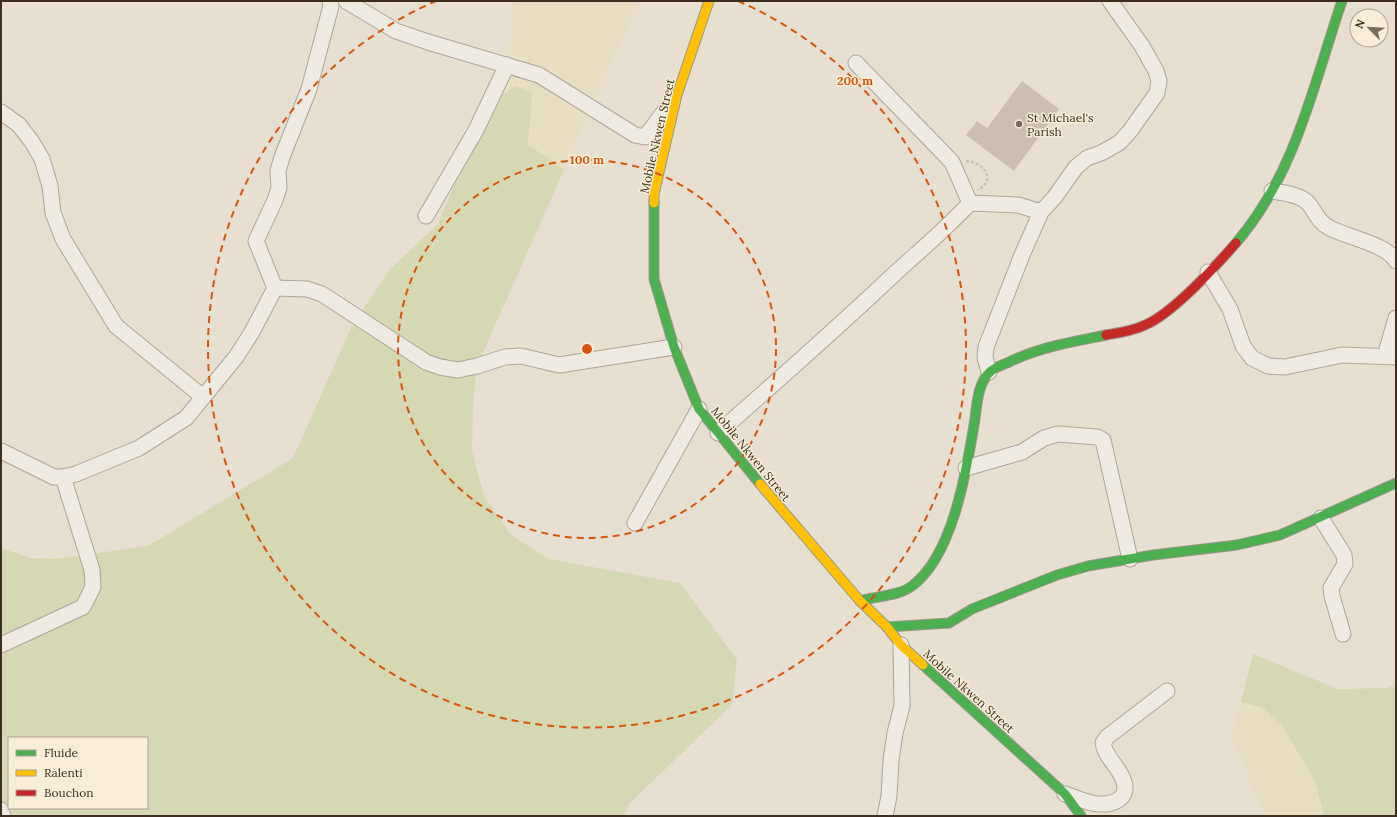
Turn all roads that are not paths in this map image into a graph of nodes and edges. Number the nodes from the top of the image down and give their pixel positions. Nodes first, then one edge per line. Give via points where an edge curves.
1 (346, 1) edge
2 (709, 1) edge
3 (1110, 1) edge
4 (1342, 1) edge
5 (333, 3) edge
6 (367, 7) edge
7 (856, 63) dead end
8 (507, 65) junction
9 (677, 95) junction
10 (1, 112) edge
11 (1272, 191) junction
12 (969, 200) junction
13 (1041, 212) junction
14 (426, 216) dead end
15 (1396, 261) edge
16 (1208, 272) junction
17 (275, 288) junction
18 (1396, 318) edge
19 (674, 347) junction
20 (1391, 357) edge
21 (989, 372) junction
22 (203, 397) junction
23 (699, 409) junction
24 (718, 433) junction
25 (1, 451) edge
26 (966, 468) junction
27 (63, 477) junction
28 (1396, 482) edge
29 (1320, 518) junction
30 (635, 523) dead end
31 (1130, 559) junction
32 (860, 600) junction
33 (887, 627) junction
34 (1343, 634) dead end
35 (1, 645) edge
36 (901, 645) junction
37 (1167, 691) dead end
38 (1065, 794) junction
39 (1, 810) edge
40 (3, 816) edge
41 (885, 816) edge
42 (1082, 816) edge

1 - 6 street
2 - 9 main road, Mobile Nkwen Street
3 - 13 street via 1142,46 1156,71 1159,80 1156,93 1119,143 1087,158 1076,167
4 - 11 main road via 1299,131
5 - 17 street via 309,89 282,157 277,194 256,241
6 - 8 street via 396,30 415,38
7 - 12 street via 952,162
8 - 9 street via 539,75 635,135 645,137
8 - 14 street via 476,130
9 - 19 main road, Mobile Nkwen Street via 654,194 654,279
10 - 22 street via 18,125 42,159 50,186 53,213 63,239 116,326
11 - 15 street via 1300,197 1307,202 1320,222 1386,251
11 - 16 main road via 1249,227
12 - 13 street via 1018,205
12 - 24 street via 952,223
13 - 21 street via 986,347 985,357
16 - 20 street via 1230,309 1243,346 1252,358 1268,366 1285,367 1342,355
16 - 21 main road via 1165,313 1141,327 1038,348
17 - 19 street via 307,289 322,294 426,362 458,370 505,357 521,356 559,365
17 - 22 street via 236,357
18 - 20 street
19 - 23 main road, Mobile Nkwen Street
21 - 26 main road via 978,400
22 - 27 street via 186,418 139,448
23 - 24 main road, Mobile Nkwen Street
23 - 30 street
24 - 32 main road, Mobile Nkwen Street via 785,515
25 - 27 street via 54,477
26 - 31 street via 1022,452 1044,438 1058,434 1104,440
26 - 32 main road via 946,538 927,572 911,587
27 - 35 street via 92,570 93,587 83,607
28 - 29 main road
29 - 31 main road via 1259,541
29 - 34 street via 1344,555 1345,564 1331,588
31 - 33 main road via 1088,566 1057,575 972,609 949,623
32 - 33 main road, Mobile Nkwen Street
33 - 36 main road, Mobile Nkwen Street
36 - 38 main road, Mobile Nkwen Street
36 - 41 street via 902,706 895,733
37 - 38 street via 1103,743 1104,750 1126,787 1123,796 1116,802 1093,803
38 - 42 main road, Mobile Nkwen Street
39 - 40 street

